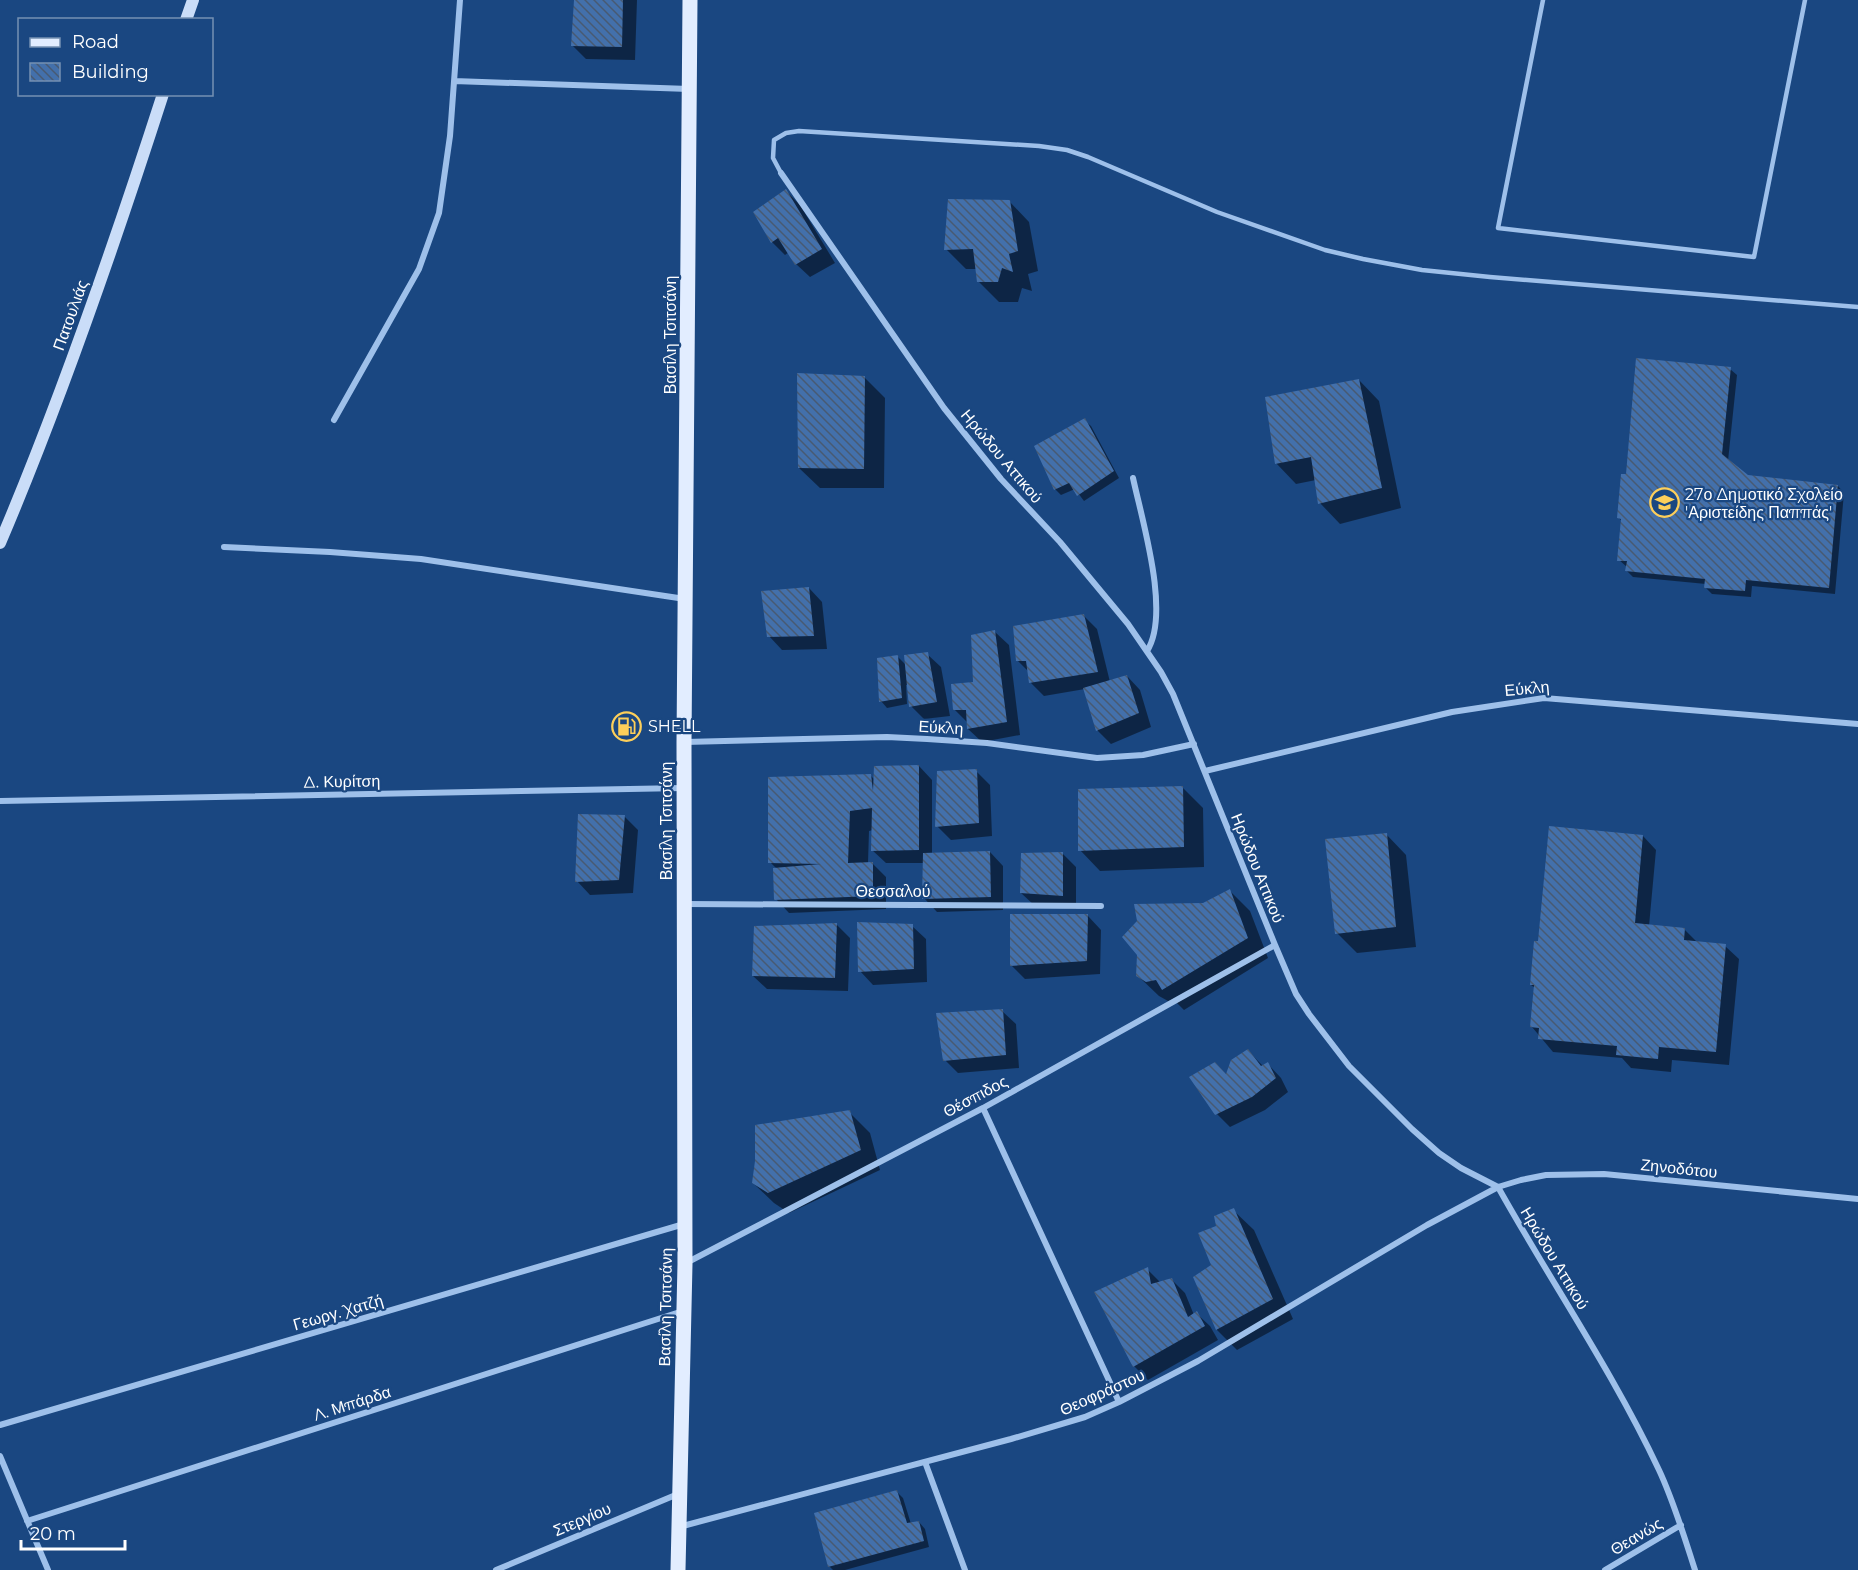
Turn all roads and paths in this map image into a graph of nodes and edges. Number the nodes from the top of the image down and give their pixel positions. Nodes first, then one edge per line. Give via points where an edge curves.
1 (193, 0) edge
2 (460, 0) edge
3 (690, 0) edge
4 (1543, 0) edge
5 (1805, 0) edge
6 (187, 18) edge
7 (454, 81) junction
8 (690, 89) junction
9 (161, 96) edge
10 (781, 173) joint
11 (1858, 307) edge
12 (334, 420) dead end
13 (1133, 478) dead end
14 (0, 543) edge
15 (224, 547) dead end
16 (686, 599) junction
17 (1147, 651) junction
18 (1858, 724) edge
19 (684, 742) junction
20 (1194, 744) junction
21 (1205, 771) junction
22 (685, 788) junction
23 (0, 801) edge
24 (684, 904) junction
25 (1101, 906) dead end
26 (1275, 945) junction
27 (983, 1108) junction
28 (1498, 1187) junction
29 (1858, 1199) edge
30 (684, 1224) junction
31 (684, 1264) junction
32 (684, 1311) junction
33 (1119, 1402) junction
34 (0, 1425) edge
35 (0, 1456) edge
36 (925, 1462) junction
37 (679, 1493) junction
38 (27, 1521) junction
39 (1681, 1525) junction
40 (679, 1527) junction
41 (48, 1570) edge
42 (496, 1570) edge
43 (678, 1570) edge
44 (965, 1570) edge
45 (1605, 1570) edge
46 (1695, 1570) edge

1 - 6 street
2 - 7 street
3 - 8 main road, Βασίλη Τσιτσάνη
4 - 5 lane via 1498,228 1754,257
7 - 8 street
7 - 12 street via 439,213 419,269
8 - 16 main road, Βασίλη Τσιτσάνη
9 - 14 street, Πατουλιάς via 62,385
10 - 11 lane via 773,158 774,140 799,131 1039,146 1088,157 1217,212 1324,250 1363,259 1490,277
10 - 17 street, Ηρώδου Αττικού via 944,408
13 - 17 street via 1156,598 1154,631
15 - 16 street via 421,559
16 - 19 main road, Βασίλη Τσιτσάνη
17 - 20 street, Ηρώδου Αττικού via 1173,694
18 - 21 street, Εύκλη via 1544,698 1452,712
19 - 20 street, Εύκλη via 927,739 1097,758
19 - 22 main road, Βασίλη Τσιτσάνη
20 - 21 street, Ηρώδου Αττικού
21 - 26 street, Ηρώδου Αττικού
22 - 23 street, Δ. Κυρίτση
22 - 24 main road, Βασίλη Τσιτσάνη
24 - 25 street, Θεσσαλού
24 - 30 main road, Βασίλη Τσιτσάνη
26 - 27 street, Θέσπιδος
26 - 28 street, Ηρώδου Αττικού via 1296,994 1349,1066 1439,1153
27 - 31 street, Θέσπιδος
27 - 33 street
28 - 29 street, Ζηνοδότου via 1546,1175 1605,1174
28 - 33 street, Θεοφράστου
28 - 39 street, Ηρώδου Αττικού via 1636,1422
30 - 31 main road, Βασίλη Τσιτσάνη
30 - 34 street, Γεωργ. Χατζή
31 - 32 main road, Βασίλη Τσιτσάνη
32 - 37 main road, Βασίλη Τσιτσάνη
32 - 38 street, Λ. Μπάρδα
33 - 36 street, Θεοφράστου via 1065,1424
35 - 38 street
36 - 40 street, Θεοφράστου
36 - 44 street
37 - 40 main road, Βασίλη Τσιτσάνη
37 - 42 street, Στεργίου
38 - 41 street
39 - 45 street, Θεανώς
39 - 46 street, Ηρώδου Αττικού
40 - 43 main road, Βασίλη Τσιτσάνη

